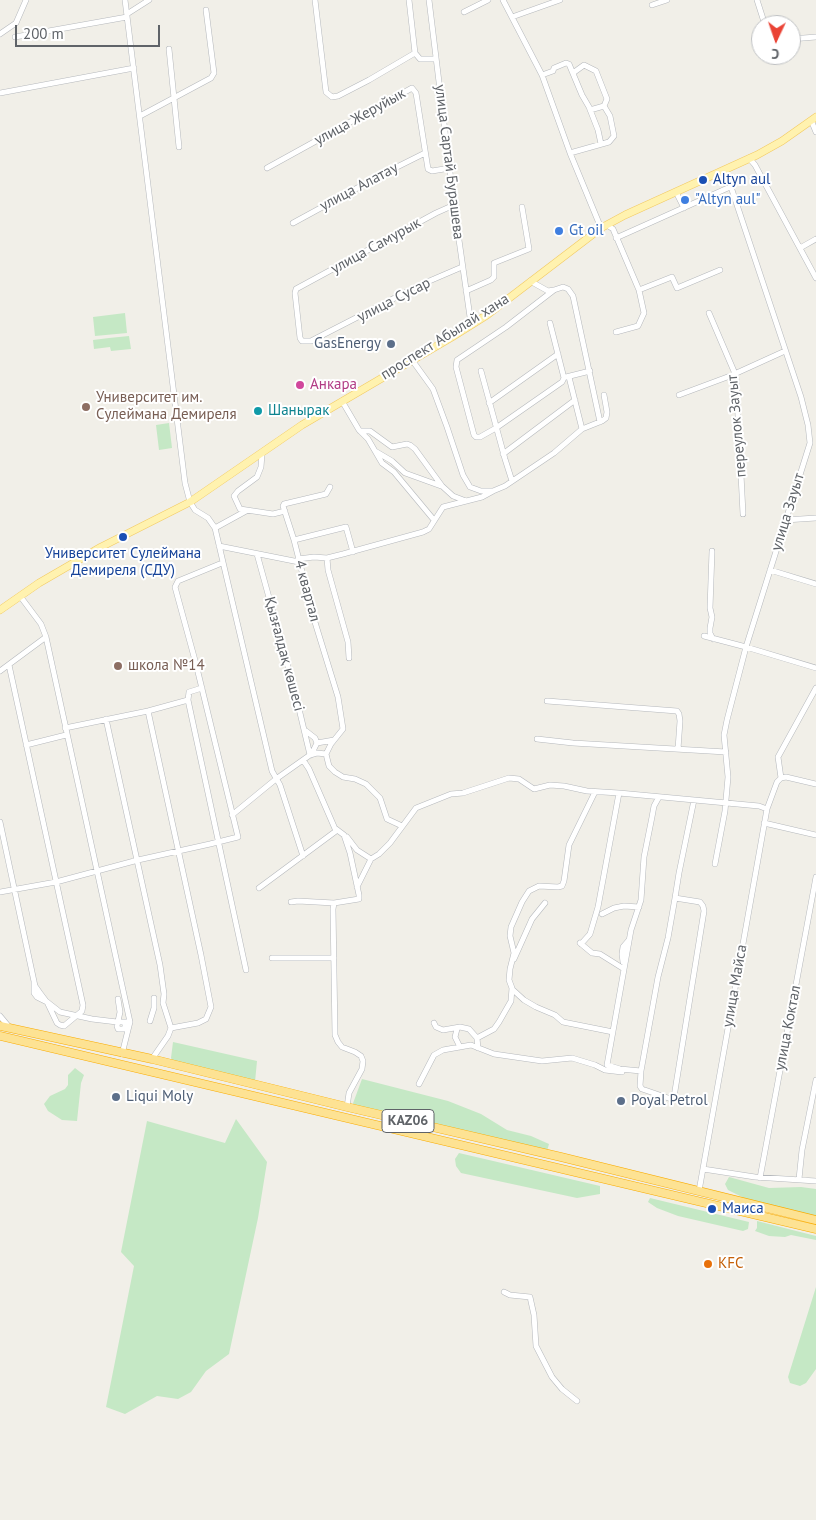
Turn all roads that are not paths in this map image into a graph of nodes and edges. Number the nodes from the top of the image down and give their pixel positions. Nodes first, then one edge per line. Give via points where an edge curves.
1 (26, 0) edge
2 (125, 0) edge
3 (149, 0) edge
4 (315, 0) edge
5 (409, 0) edge
6 (429, 0) edge
7 (488, 0) edge
8 (504, 0) edge
9 (560, 0) edge
10 (666, 0) edge
11 (757, 0) edge
12 (652, 5) dead end
13 (206, 10) dead end
14 (464, 12) dead end
15 (127, 15) junction
16 (762, 15) edge
17 (512, 17) junction
18 (0, 34) edge
19 (15, 37) dead end
20 (816, 37) edge
21 (801, 38) edge
22 (169, 49) dead end
23 (415, 53) junction
24 (435, 59) junction
25 (134, 68) junction
26 (573, 73) junction
27 (542, 75) junction
28 (0, 93) edge
29 (174, 98) junction
30 (604, 106) junction
31 (590, 110) junction
32 (140, 116) junction
33 (814, 119) edge
34 (816, 132) edge
35 (601, 144) junction
36 (179, 147) dead end
37 (425, 153) junction
38 (570, 153) junction
39 (749, 158) junction
40 (267, 168) dead end
41 (450, 168) junction
42 (725, 169) junction
43 (730, 187) junction
44 (676, 192) junction
45 (454, 205) junction
46 (522, 207) dead end
47 (684, 208) junction
48 (293, 223) dead end
49 (604, 226) junction
50 (616, 238) junction
51 (816, 238) edge
52 (800, 248) junction
53 (462, 267) junction
54 (720, 270) dead end
55 (816, 278) edge
56 (530, 281) junction
57 (298, 288) joint
58 (554, 290) junction
59 (639, 290) junction
60 (466, 291) junction
61 (709, 313) dead end
62 (550, 323) dead end
63 (471, 324) junction
64 (616, 332) dead end
65 (785, 351) junction
66 (558, 354) junction
67 (412, 360) junction
68 (481, 371) dead end
69 (590, 371) junction
70 (735, 373) junction
71 (566, 377) junction
72 (604, 395) dead end
73 (679, 395) dead end
74 (574, 400) junction
75 (342, 401) junction
76 (489, 402) junction
77 (600, 422) junction
78 (496, 428) junction
79 (582, 428) junction
80 (360, 431) junction
81 (375, 452) junction
82 (262, 454) junction
83 (504, 454) junction
84 (400, 470) junction
85 (512, 481) junction
86 (442, 486) junction
87 (330, 487) dead end
88 (406, 487) junction
89 (493, 491) junction
90 (468, 501) junction
91 (190, 502) junction
92 (239, 512) junction
93 (285, 512) junction
94 (744, 514) dead end
95 (816, 518) edge
96 (434, 520) junction
97 (785, 520) junction
98 (215, 528) junction
99 (294, 540) junction
100 (219, 546) junction
101 (712, 551) dead end
102 (353, 552) junction
103 (257, 554) junction
104 (327, 558) junction
105 (299, 560) junction
106 (222, 562) junction
107 (770, 570) junction
108 (816, 584) edge
109 (20, 596) junction
110 (0, 610) edge
111 (704, 636) dead end
112 (46, 637) junction
113 (713, 639) junction
114 (746, 647) junction
115 (350, 658) dead end
116 (8, 665) junction
117 (816, 668) edge
118 (0, 671) edge
119 (202, 688) junction
120 (816, 688) edge
121 (188, 700) junction
122 (547, 701) dead end
123 (148, 711) junction
124 (106, 719) junction
125 (65, 728) junction
126 (306, 731) junction
127 (66, 735) junction
128 (538, 739) dead end
129 (334, 740) junction
130 (317, 743) junction
131 (26, 744) junction
132 (678, 749) junction
133 (726, 752) junction
134 (326, 754) junction
135 (310, 755) junction
136 (304, 760) junction
137 (276, 779) junction
138 (779, 780) junction
139 (816, 784) edge
140 (595, 792) junction
141 (619, 793) junction
142 (659, 797) junction
143 (694, 800) junction
144 (726, 803) junction
145 (766, 809) junction
146 (232, 815) junction
147 (0, 822) edge
148 (764, 823) junction
149 (402, 826) junction
150 (336, 829) junction
151 (816, 834) edge
152 (344, 835) junction
153 (219, 842) junction
154 (178, 851) junction
155 (304, 856) junction
156 (371, 859) junction
157 (138, 860) junction
158 (716, 864) dead end
159 (96, 870) junction
160 (816, 877) edge
161 (56, 882) junction
162 (357, 886) junction
163 (259, 888) dead end
164 (14, 890) junction
165 (0, 892) edge
166 (675, 898) junction
167 (291, 902) dead end
168 (334, 903) junction
169 (545, 903) dead end
170 (639, 907) junction
171 (602, 914) dead end
172 (272, 958) dead end
173 (334, 958) junction
174 (512, 962) junction
175 (624, 967) junction
176 (246, 970) dead end
177 (512, 988) junction
178 (164, 994) junction
179 (118, 998) dead end
180 (154, 998) dead end
181 (47, 1002) junction
182 (154, 1008) junction
183 (0, 1016) edge
184 (77, 1016) junction
185 (150, 1021) dead end
186 (118, 1022) junction
187 (128, 1022) junction
188 (434, 1023) dead end
189 (0, 1026) edge
190 (10, 1028) junction
191 (171, 1028) junction
192 (457, 1029) junction
193 (613, 1032) junction
194 (0, 1036) edge
195 (477, 1038) junction
196 (460, 1047) junction
197 (478, 1048) junction
198 (122, 1054) junction
199 (152, 1060) junction
200 (632, 1070) junction
201 (641, 1071) junction
202 (816, 1080) edge
203 (419, 1084) dead end
204 (347, 1107) junction
205 (703, 1169) junction
206 (760, 1178) junction
207 (799, 1179) junction
208 (816, 1181) edge
209 (698, 1191) junction
210 (816, 1220) edge
211 (816, 1229) edge
212 (504, 1292) dead end
213 (577, 1401) dead end

1 - 18 street via 16,22
2 - 15 street
3 - 15 street
4 - 23 street via 326,92 332,97
5 - 23 street
6 - 24 street, улица Сартай Бурашева
7 - 14 street
8 - 17 street
9 - 17 street
10 - 12 street
11 - 16 street
13 - 29 street via 214,73 211,78
15 - 19 street
15 - 25 street
17 - 27 street
20 - 21 street
22 - 29 street
23 - 24 street via 420,59
24 - 41 street, улица Сартай Бурашева
25 - 28 street
25 - 32 street
26 - 27 street via 566,63
26 - 30 street via 584,65 596,71 607,99
26 - 31 street
27 - 38 street
29 - 32 street
29 - 36 street
30 - 31 street
30 - 35 street via 610,116 614,136
31 - 35 street
32 - 91 street via 185,483
33 - 34 street
33 - 39 main road, проспект Абылай хана
35 - 38 street
37 - 40 street, улица Жеруйык via 416,93 412,88
37 - 41 street, улица Жеруйык via 429,170
37 - 48 street, улица Алатау
38 - 49 street
39 - 42 main road, проспект Абылай хана
39 - 52 street
41 - 45 street, улица Сартай Бурашева
42 - 43 street, улица Зауыт
42 - 44 main road, проспект Абылай хана
43 - 47 street
43 - 65 street, улица Зауыт
44 - 47 street
44 - 49 main road, проспект Абылай хана
45 - 53 street, улица Сартай Бурашева
45 - 57 street, улица Самурык
46 - 60 street via 530,249 494,263 491,280
47 - 50 street
49 - 50 street via 613,229
49 - 56 main road, проспект Абылай хана
50 - 59 street
51 - 52 street
52 - 55 street
53 - 57 street, улица Сусар via 305,342 300,338 295,292
53 - 60 street, улица Сартай Бурашева
54 - 59 street via 677,288 672,277
56 - 58 street via 548,291
56 - 63 main road, проспект Абылай хана
58 - 69 street via 564,287 573,296
58 - 78 street via 456,362 474,435 480,437
59 - 64 street via 644,313 641,323
60 - 63 street, улица Сартай Бурашева
61 - 70 street, переулок Зауыт
62 - 66 street
63 - 67 main road, проспект Абылай хана
65 - 70 street
65 - 97 street, улица Зауыт via 801,397 810,443
66 - 71 street
66 - 76 street
67 - 75 main road, проспект Абылай хана
67 - 89 street via 433,389 470,487
68 - 76 street
69 - 71 street
69 - 77 street
70 - 73 street
70 - 94 street, переулок Зауыт
71 - 74 street
71 - 78 street via 558,386
72 - 77 street via 607,412 606,418
74 - 79 street
74 - 83 street
75 - 80 street
75 - 82 main road, проспект Абылай хана
76 - 78 street
77 - 79 street
78 - 83 street
79 - 85 street via 554,453
80 - 81 street
80 - 86 street via 370,431 392,447 407,444 415,448
81 - 84 street via 392,461
81 - 88 street
82 - 91 main road, проспект Абылай хана
82 - 92 street via 257,477 234,496
83 - 85 street
84 - 86 street
84 - 88 street
85 - 89 street
86 - 90 street via 453,496
87 - 93 street via 326,494 283,505
88 - 96 street
89 - 90 street
90 - 96 street via 443,507
91 - 98 street
91 - 109 main road, проспект Абылай хана via 101,546
92 - 93 street
92 - 98 street
93 - 99 street, 4 квартал
95 - 97 street
96 - 102 street via 423,532
97 - 107 street, улица Зауыт
98 - 100 street
99 - 102 street via 346,527
99 - 105 street, 4 квартал
100 - 103 street
100 - 106 street
101 - 113 street via 710,633
102 - 104 street
103 - 105 street
103 - 126 street, Қызғалдақ көшесі
104 - 105 street
104 - 115 street
105 - 129 street, 4 квартал via 338,697 343,729
106 - 119 street via 176,584
106 - 137 street
107 - 108 street
107 - 114 street, улица Зауыт
109 - 110 main road, проспект Абылай хана
109 - 112 street via 41,624
111 - 113 street
112 - 116 street
112 - 125 street
113 - 114 street
114 - 117 street
114 - 133 street, улица Зауыт via 724,735
116 - 118 street
116 - 131 street
119 - 121 street via 189,692
119 - 146 street
120 - 138 street via 778,757
121 - 123 street
121 - 153 street
122 - 132 street via 677,710
123 - 124 street
123 - 154 street
124 - 125 street
124 - 157 street
125 - 127 street
126 - 130 street
126 - 135 street, Қызғалдақ көшесі
127 - 131 street
127 - 159 street
128 - 132 street
129 - 130 street
129 - 134 street
130 - 135 street
131 - 161 street
132 - 133 street
133 - 144 street, улица Зауыт
134 - 135 street
134 - 149 street via 329,766 335,772 366,784 380,798 387,819
135 - 136 street
136 - 137 street
136 - 150 street
137 - 146 street
137 - 155 street
138 - 139 street via 786,777
138 - 145 street, улица Майса
140 - 141 street
140 - 149 street via 557,785 534,789 519,779 509,778 416,808
140 - 174 street via 569,845 562,886 539,886 529,891 522,902 511,927
141 - 142 street
141 - 175 street via 598,907 590,934 581,943
142 - 143 street
142 - 170 street via 653,810 644,857
143 - 144 street
143 - 166 street
144 - 145 street
144 - 158 street, улица Зауыт
145 - 148 street, улица Майса
146 - 153 street via 238,837
147 - 164 street
148 - 151 street
148 - 205 street, улица Майса
149 - 156 street via 390,843
150 - 152 street
150 - 155 street
152 - 156 street via 357,850
152 - 162 street
153 - 154 street
153 - 176 street
154 - 157 street
154 - 191 street via 202,955 210,1007 206,1020
155 - 163 street
156 - 162 street
157 - 159 street
157 - 178 street
159 - 161 street
159 - 187 street
160 - 206 street, улица Коктал
161 - 164 street
161 - 184 street via 83,1005
162 - 168 street via 359,899
164 - 165 street
164 - 181 street via 34,981
166 - 201 street
166 - 201 street via 700,902 704,911 674,1097 671,1099 645,1091 640,1086
167 - 168 street
168 - 173 street
169 - 174 street via 532,919
170 - 171 street via 624,906
170 - 175 street via 632,922
172 - 173 street
173 - 204 street via 335,1035 342,1047 356,1052 362,1061
174 - 177 street via 509,980
175 - 193 street
177 - 193 street via 524,1000 563,1022
177 - 195 street via 510,1001 499,1022 494,1029
178 - 182 street
178 - 191 street via 163,1003
179 - 186 street
180 - 182 street
181 - 184 street via 60,1012
181 - 184 street via 60,1025 64,1026
182 - 185 street
183 - 190 street
184 - 186 street
186 - 187 street
187 - 198 street
188 - 192 street via 443,1030
189 - 190 highway, KАZ06
190 - 198 highway, KАZ06
191 - 199 street
192 - 195 street via 470,1029
192 - 196 street via 455,1037
193 - 200 street via 607,1065
194 - 211 highway, KАZ06
195 - 197 street
196 - 197 street via 471,1045
196 - 203 street via 434,1055
197 - 200 street via 494,1054 542,1061 572,1058 605,1070
198 - 199 highway, KАZ06
199 - 204 highway, KАZ06
200 - 201 street
202 - 207 street
204 - 209 highway, KАZ06
205 - 206 street
205 - 209 street, улица Майса
206 - 207 street
207 - 208 street
209 - 210 highway, KАZ06
212 - 213 street via 530,1297 536,1346 552,1377

